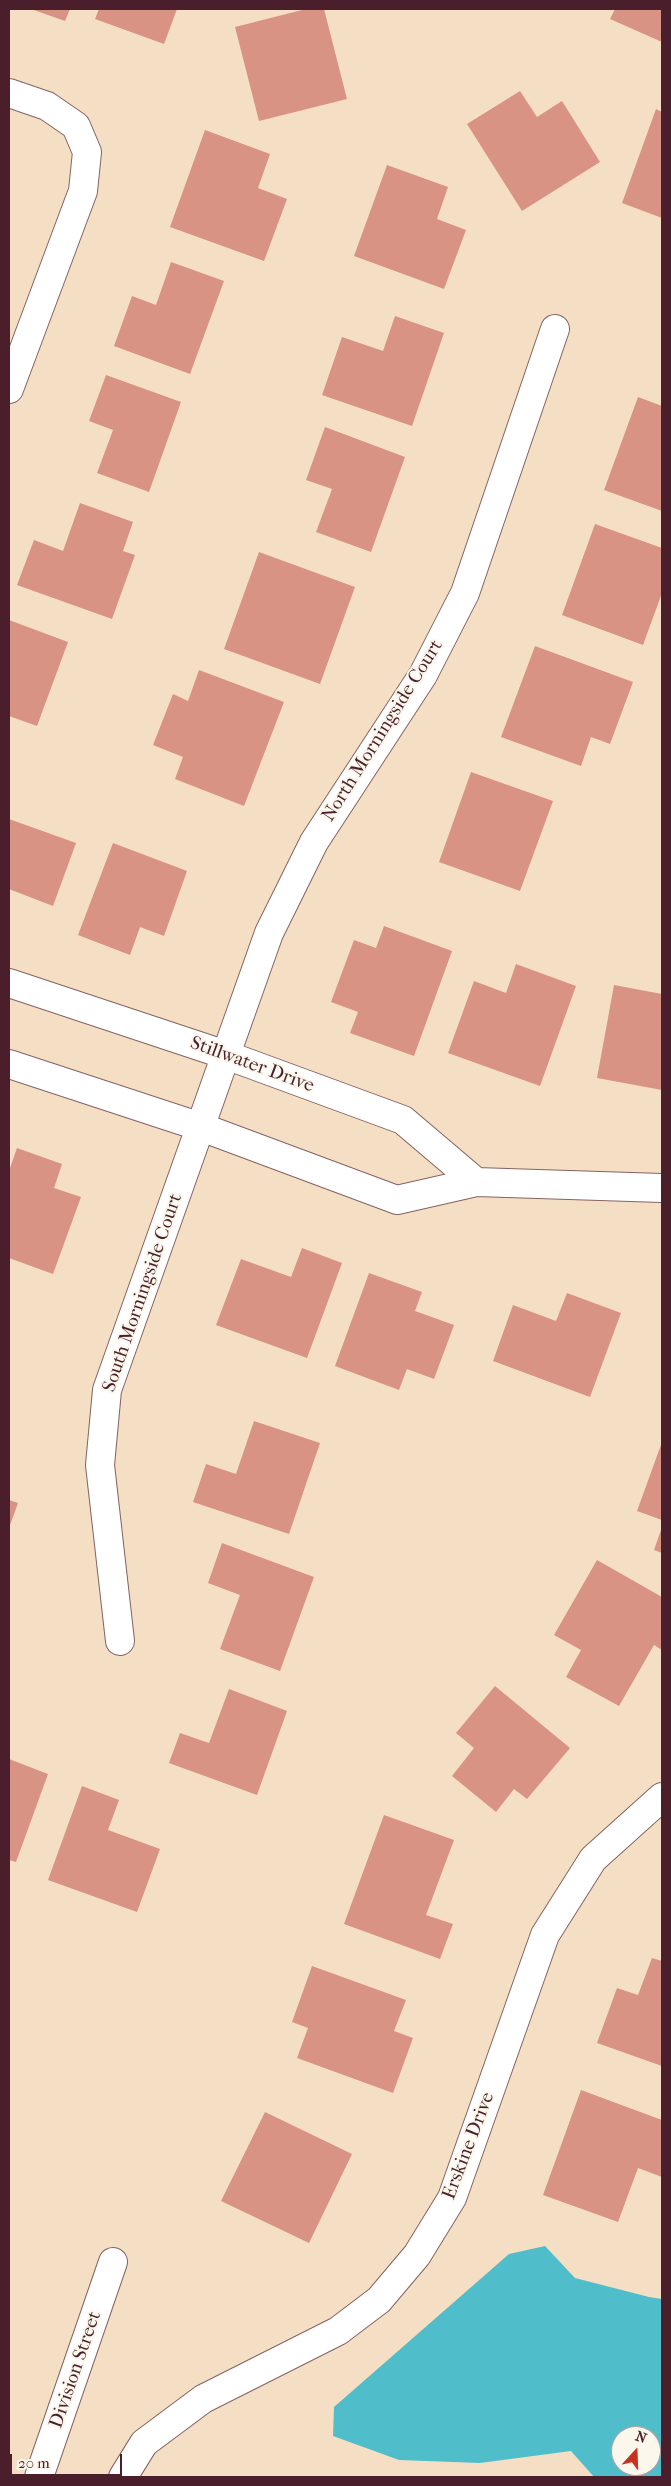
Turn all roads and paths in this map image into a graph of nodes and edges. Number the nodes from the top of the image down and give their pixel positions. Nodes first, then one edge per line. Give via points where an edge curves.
1 (9, 93) edge
2 (555, 329) dead end
3 (9, 389) edge
4 (9, 983) edge
5 (226, 1055) junction
6 (9, 1064) edge
7 (200, 1127) junction
8 (476, 1182) junction
9 (662, 1188) edge
10 (120, 1641) dead end
11 (662, 1797) edge
12 (113, 2262) dead end
13 (39, 2477) edge
14 (123, 2477) edge

1 - 3 street via 47,106 76,126 87,152 83,190
2 - 5 street, North Morningside Court via 465,593 423,675 314,842 269,933
4 - 5 street, Stillwater Drive
5 - 7 street, North Morningside Court
5 - 8 street, Stillwater Drive via 403,1120
6 - 7 street
7 - 8 street via 397,1200
7 - 10 street, South Morningside Court via 107,1390 100,1465
8 - 9 street
11 - 14 street, Erskine Drive via 593,1859 545,1935 452,2198 417,2255 379,2300 338,2331 203,2399 144,2443
12 - 13 street, Division Street

